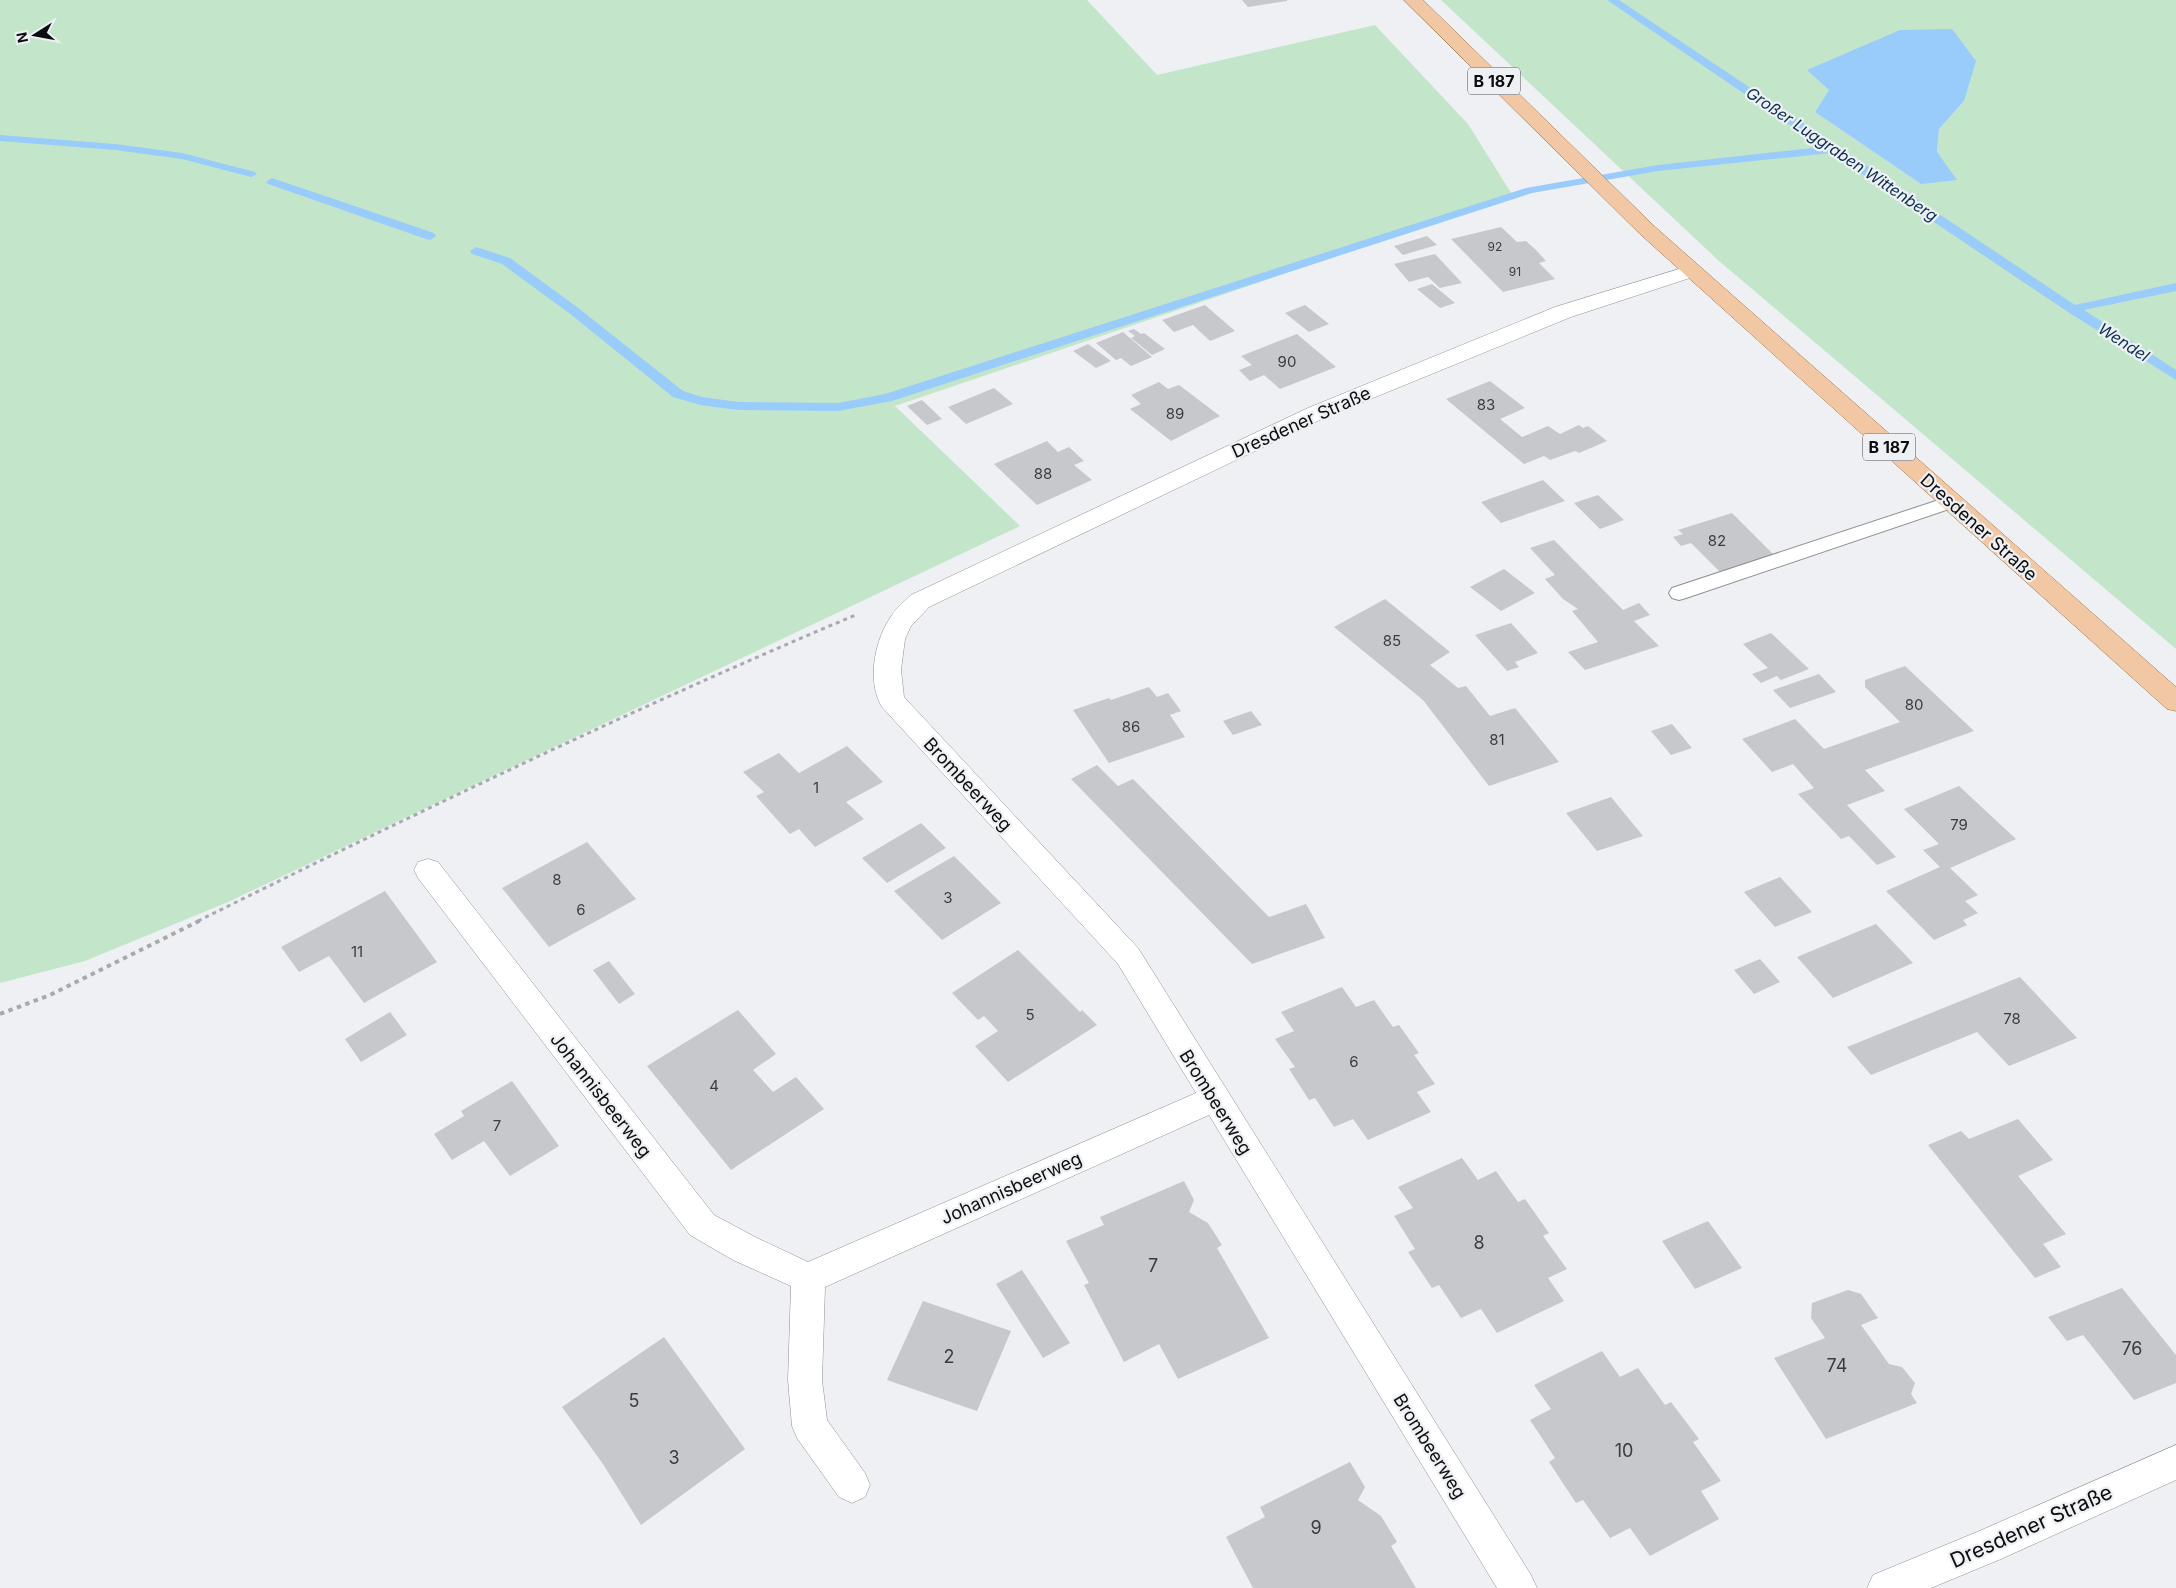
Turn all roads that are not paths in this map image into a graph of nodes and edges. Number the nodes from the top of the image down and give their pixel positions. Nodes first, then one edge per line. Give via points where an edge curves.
1 (1413, 0) edge
2 (1692, 271) junction
3 (1952, 502) junction
4 (1679, 593) dead end
5 (889, 648) joint
6 (2176, 702) edge
7 (428, 870) dead end
8 (1214, 1099) junction
9 (808, 1278) junction
10 (2176, 1462) edge
11 (852, 1485) dead end
12 (1518, 1588) edge
13 (1886, 1588) edge

1 - 2 main road, Dresdener Straße / B 187 via 1575,161
2 - 3 main road, Dresdener Straße / B 187
2 - 5 street, Dresdener Straße via 1562,312 1316,413 920,601 901,621
3 - 4 lane
3 - 6 main road, Dresdener Straße / B 187
5 - 8 street, Brombeerweg via 887,682 891,700 1128,956
7 - 9 street, Johannisbeerweg via 702,1225
8 - 9 street, Johannisbeerweg
8 - 12 street, Brombeerweg
9 - 11 street via 805,1380 810,1426
10 - 13 street, Dresdener Straße

